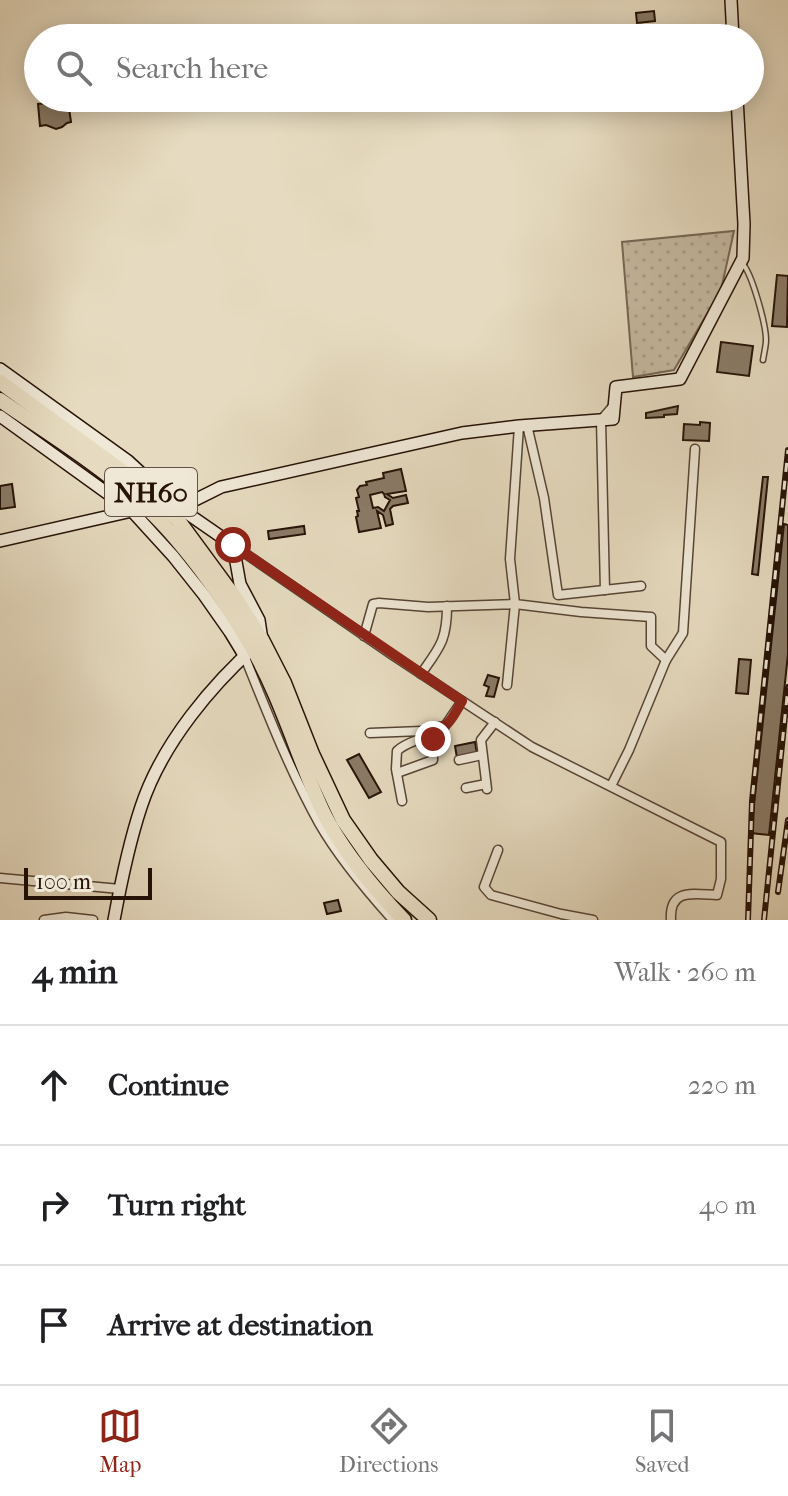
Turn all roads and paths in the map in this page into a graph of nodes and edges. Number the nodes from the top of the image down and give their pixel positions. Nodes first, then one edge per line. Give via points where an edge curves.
1 (731, 0) edge
2 (732, 24) edge
3 (738, 112) edge
4 (741, 263) junction
5 (763, 360) dead end
6 (0, 369) edge
7 (0, 382) edge
8 (0, 400) edge
9 (0, 416) edge
10 (601, 419) junction
11 (523, 425) junction
12 (695, 449) dead end
13 (174, 509) junction
14 (132, 511) junction
15 (0, 541) edge
16 (233, 545) junction
17 (641, 586) dead end
18 (605, 590) junction
19 (515, 604) junction
20 (447, 606) junction
21 (364, 636) junction
22 (253, 648) junction
23 (666, 660) junction
24 (421, 674) junction
25 (507, 685) dead end
26 (462, 701) junction
27 (495, 722) junction
28 (370, 733) dead end
29 (432, 734) junction
30 (482, 755) junction
31 (459, 760) dead end
32 (397, 773) junction
33 (611, 786) junction
34 (466, 788) dead end
35 (402, 801) dead end
36 (498, 850) dead end
37 (0, 878) edge
38 (120, 889) junction
39 (44, 920) edge
40 (93, 920) edge
41 (114, 920) edge
42 (393, 920) edge
43 (404, 920) edge
44 (429, 920) edge
45 (593, 920) edge
46 (671, 920) edge

1 - 2 street
3 - 4 street
4 - 5 lane via 765,329
4 - 10 street via 680,379 616,387 613,419
6 - 13 street via 128,461
7 - 13 highway, NH60
8 - 22 highway, NH60 via 139,501 213,586
9 - 14 street
10 - 11 street
10 - 18 street
11 - 13 street via 462,433 221,487
11 - 18 street via 544,498 558,595
11 - 19 street via 510,559
12 - 23 street via 683,633
13 - 16 street
13 - 22 highway, NH60 via 238,602
14 - 15 street
14 - 22 street via 230,632
16 - 21 street
16 - 22 street via 240,584 259,620
17 - 18 street
19 - 20 street
19 - 23 street via 651,617 651,646
19 - 25 street
20 - 21 street via 373,604
20 - 24 street via 447,630
21 - 24 street
22 - 38 street via 185,724 157,770 141,806
22 - 42 street via 291,769 352,872
22 - 43 highway, NH60 via 320,806 376,891
22 - 44 highway, NH60 via 284,683 343,820 398,892
23 - 33 street
24 - 26 street
26 - 27 street
26 - 29 street via 447,724
27 - 30 street via 481,740
27 - 33 street via 532,747
28 - 29 street
29 - 32 street via 398,750
29 - 32 street via 433,760
30 - 31 street
30 - 34 street via 487,787
32 - 35 street
33 - 46 street via 721,842 717,895 674,900
36 - 45 street via 484,887 491,895
37 - 38 street
38 - 41 street
39 - 40 street

